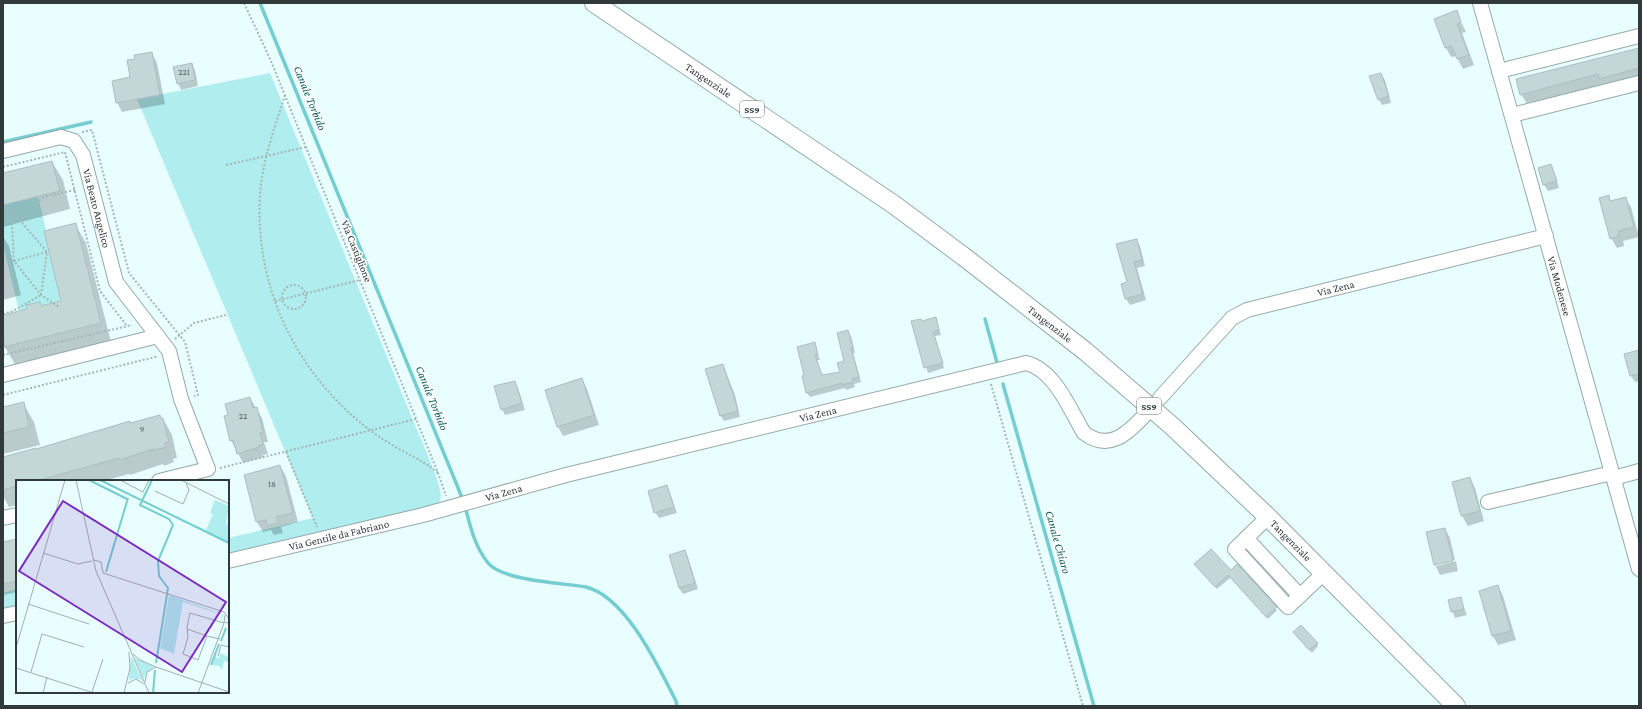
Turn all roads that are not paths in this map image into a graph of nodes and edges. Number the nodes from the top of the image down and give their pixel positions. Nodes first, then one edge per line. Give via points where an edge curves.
1 (594, 3) edge
2 (1480, 3) edge
3 (1639, 36) edge
4 (1499, 71) junction
5 (1639, 83) edge
6 (1512, 115) junction
7 (3, 151) edge
8 (1546, 236) junction
9 (158, 336) junction
10 (3, 375) edge
11 (1160, 398) dead end
12 (1144, 416) dead end
13 (1639, 471) edge
14 (1613, 476) junction
15 (163, 480) edge
16 (1488, 502) dead end
17 (450, 507) joint
18 (16, 515) edge
19 (1268, 517) junction
20 (3, 518) edge
21 (229, 562) edge
22 (1639, 569) edge
23 (1324, 573) junction
24 (16, 613) edge
25 (3, 616) edge
26 (1456, 706) edge

1 - 19 main road, Tangenziale / SS9 via 893,204 964,256 1136,394
2 - 4 street, Via Modenese
3 - 4 street
4 - 6 street, Via Modenese
5 - 6 street
6 - 8 street, Via Modenese
7 - 9 street, Via Beato Angelico via 61,137 74,141 83,154 116,282
8 - 11 street, Via Zena via 1247,310 1232,318
8 - 14 street, Via Modenese
9 - 10 street
9 - 15 street, Via Beato Angelico via 169,351 181,399 208,469
12 - 17 street, Via Zena via 1113,441 1096,439 1084,433 1054,383 1042,370 1026,363 566,475
13 - 14 street
14 - 16 street
14 - 22 street, Via Modenese
17 - 21 street, Via Gentile da Fabriano
18 - 20 street
19 - 23 main road, Tangenziale / SS9
19 - 23 street via 1235,549 1288,607
23 - 26 main road, Tangenziale / SS9
24 - 25 street

